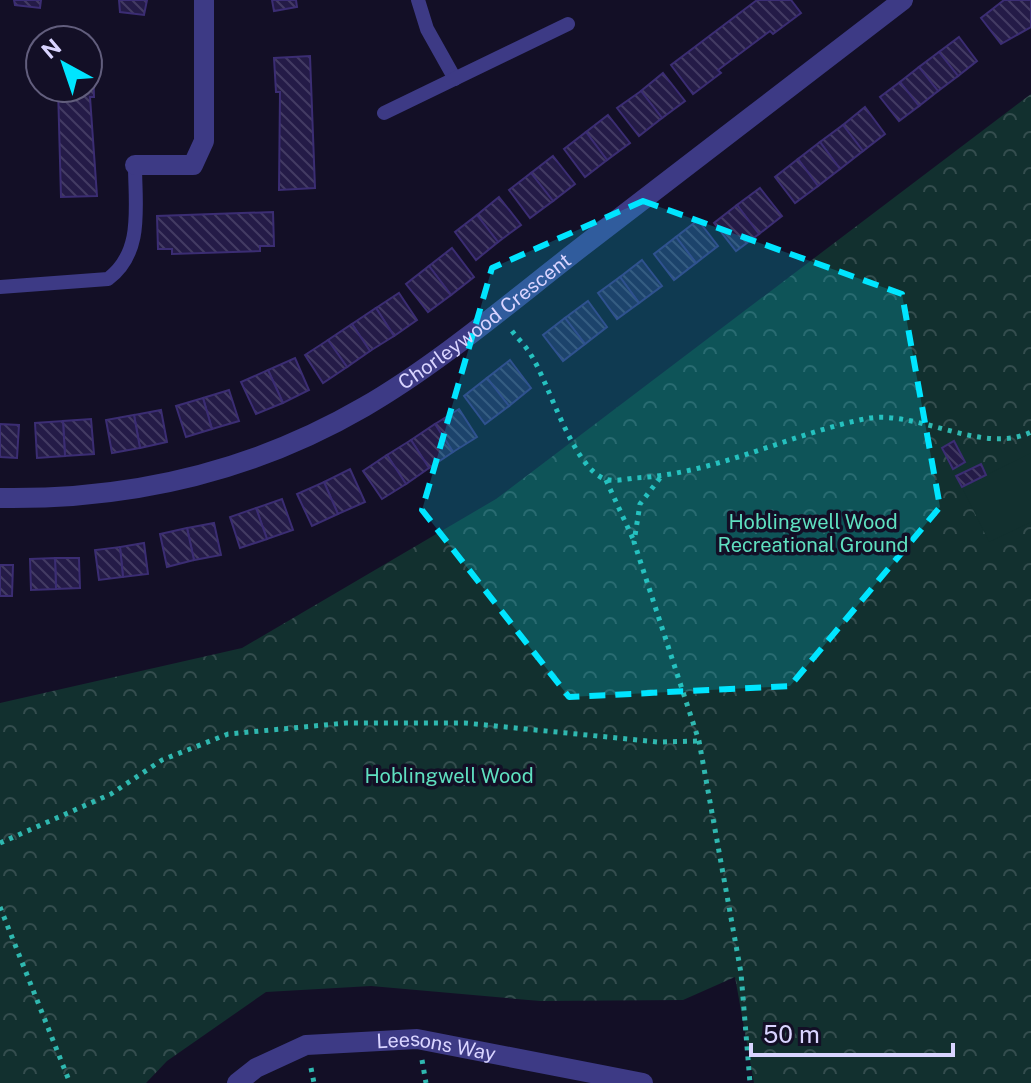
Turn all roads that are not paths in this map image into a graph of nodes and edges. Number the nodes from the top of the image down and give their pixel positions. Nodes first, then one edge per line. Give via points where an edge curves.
1 (204, 0) edge
2 (418, 0) edge
3 (903, 0) edge
4 (568, 24) dead end
5 (455, 79) junction
6 (384, 113) dead end
7 (135, 165) joint
8 (0, 287) edge
9 (0, 498) edge
10 (237, 1083) edge
11 (643, 1083) edge

1 - 7 street via 204,141 193,165
2 - 5 lane via 427,29
3 - 9 street, Chorleywood Crescent via 367,406 240,464 175,483 70,498
4 - 5 lane
5 - 6 lane
7 - 8 lane via 135,229 130,256 120,270 108,279
10 - 11 street, Leesons Way via 306,1045 417,1039

